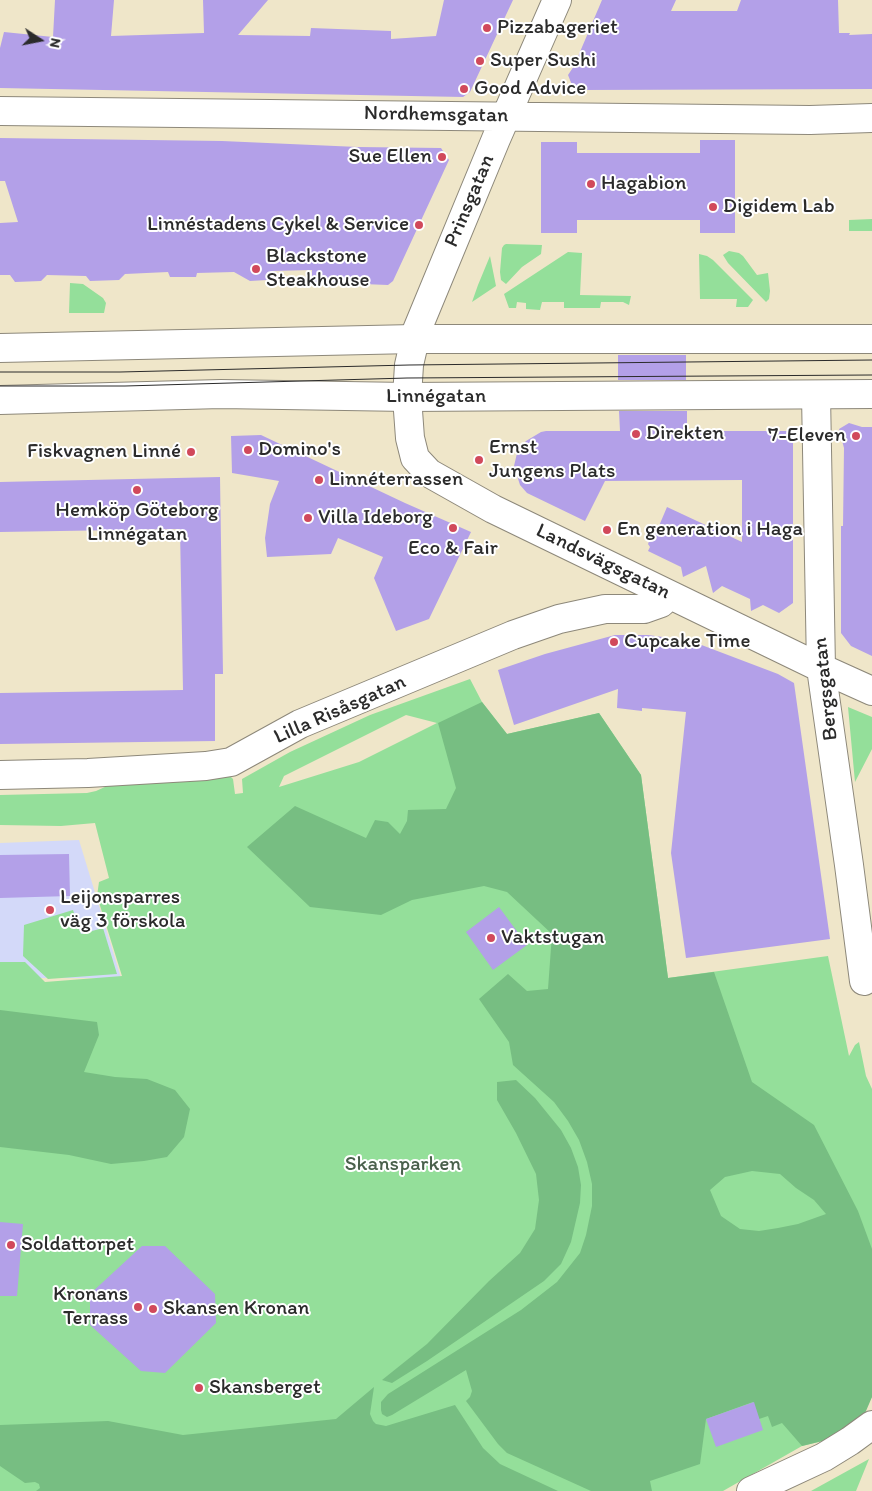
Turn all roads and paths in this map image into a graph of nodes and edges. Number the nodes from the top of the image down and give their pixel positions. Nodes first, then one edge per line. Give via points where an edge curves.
1 (557, 0) edge
2 (0, 111) edge
3 (506, 116) junction
4 (872, 118) edge
5 (414, 339) junction
6 (872, 339) edge
7 (0, 348) edge
8 (407, 387) junction
9 (872, 394) edge
10 (816, 395) junction
11 (0, 400) edge
12 (669, 595) junction
13 (821, 668) junction
14 (872, 691) edge
15 (0, 775) edge
16 (864, 981) dead end
17 (872, 1425) edge
18 (751, 1491) edge

1 - 3 street, Prinsgatan
2 - 3 street, Nordhemsgatan
3 - 4 street, Nordhemsgatan
3 - 5 street, Prinsgatan
5 - 6 street
5 - 7 street
5 - 8 street, Prinsgatan
8 - 10 street, Linnégatan
8 - 11 street, Linnégatan
8 - 12 street, Landsvägsgatan via 413,453 428,473
9 - 10 street, Linnégatan
10 - 13 street, Bergsgatan
12 - 13 street, Landsvägsgatan
12 - 15 street, Lilla Risåsgatan via 660,603 644,608 605,609 559,619 514,635 300,724 232,762 88,773
13 - 14 street, Landsvägsgatan
13 - 16 street, Bergsgatan
17 - 18 street via 824,1457

